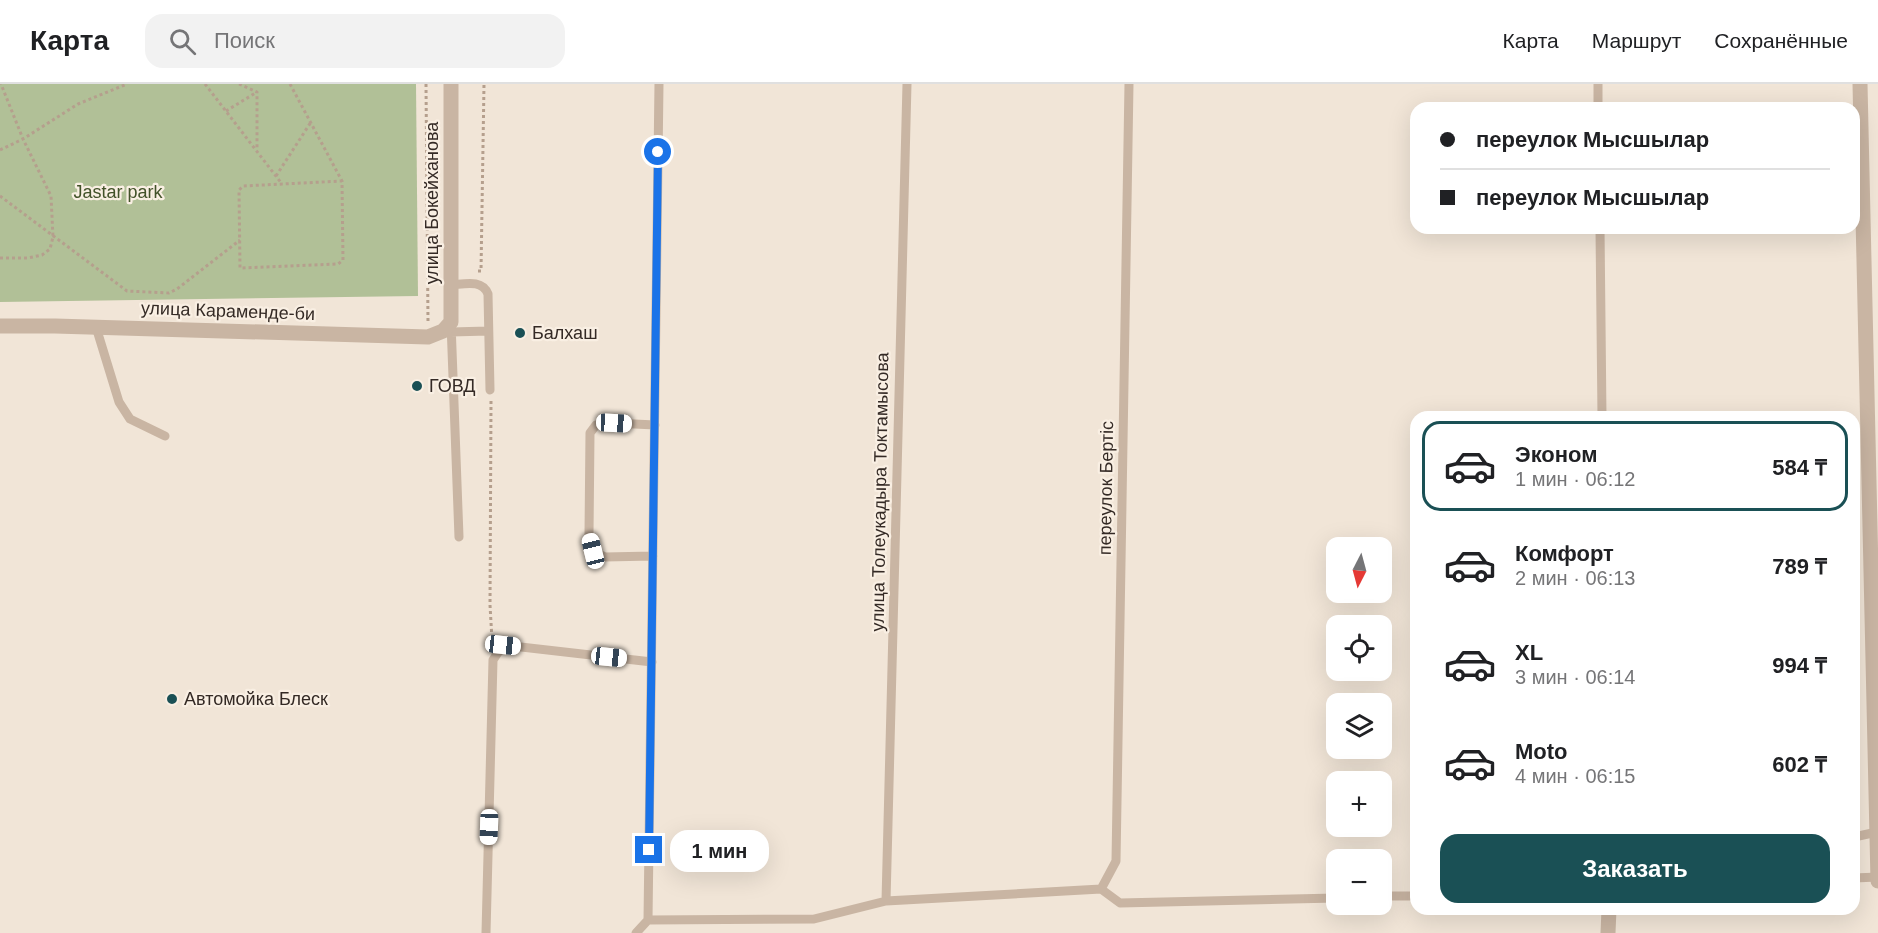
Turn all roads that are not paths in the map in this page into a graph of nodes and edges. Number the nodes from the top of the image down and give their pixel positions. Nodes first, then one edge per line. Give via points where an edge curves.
1 (451, 84) edge
2 (659, 84) edge
3 (907, 84) edge
4 (1129, 84) edge
5 (1598, 84) edge
6 (1860, 84) edge
7 (1598, 102) edge
8 (1600, 234) edge
9 (452, 278) junction
10 (0, 326) edge
11 (96, 327) junction
12 (451, 327) junction
13 (488, 332) junction
14 (490, 390) road end
15 (1602, 411) edge
16 (655, 425) junction
17 (165, 436) dead end
18 (459, 537) dead end
19 (653, 556) junction
20 (652, 662) junction
21 (1877, 832) edge
22 (1860, 836) edge
23 (1878, 861) edge
24 (1860, 878) edge
25 (1878, 878) edge
26 (1101, 889) junction
27 (1392, 896) edge
28 (1410, 896) edge
29 (1326, 898) edge
30 (886, 901) junction
31 (1609, 915) edge
32 (648, 920) junction
33 (486, 933) edge
34 (636, 933) edge
35 (1608, 933) edge

1 - 9 street, улица Бокейханова
2 - 16 lane
3 - 30 lane, улица Толеукадыра Токтамысова
4 - 26 lane, переулок Бертіс via 1116,861
5 - 7 lane
6 - 21 street
8 - 15 lane
9 - 12 street, улица Бокейханова
9 - 13 lane via 485,287
10 - 11 street, улица Караменде-би
11 - 12 street, улица Караменде-би via 428,337
11 - 17 lane via 120,402 130,419
12 - 13 lane
12 - 18 lane
13 - 14 lane
16 - 19 lane
16 - 19 lane via 596,425 590,433 589,534 593,551 605,557
19 - 20 lane
20 - 32 lane
20 - 33 lane via 503,645 493,660
21 - 22 lane
21 - 23 street
23 - 25 street
24 - 25 lane
26 - 29 lane via 1120,903
26 - 30 lane
27 - 28 lane
30 - 32 lane via 814,919
31 - 35 street
32 - 34 lane

